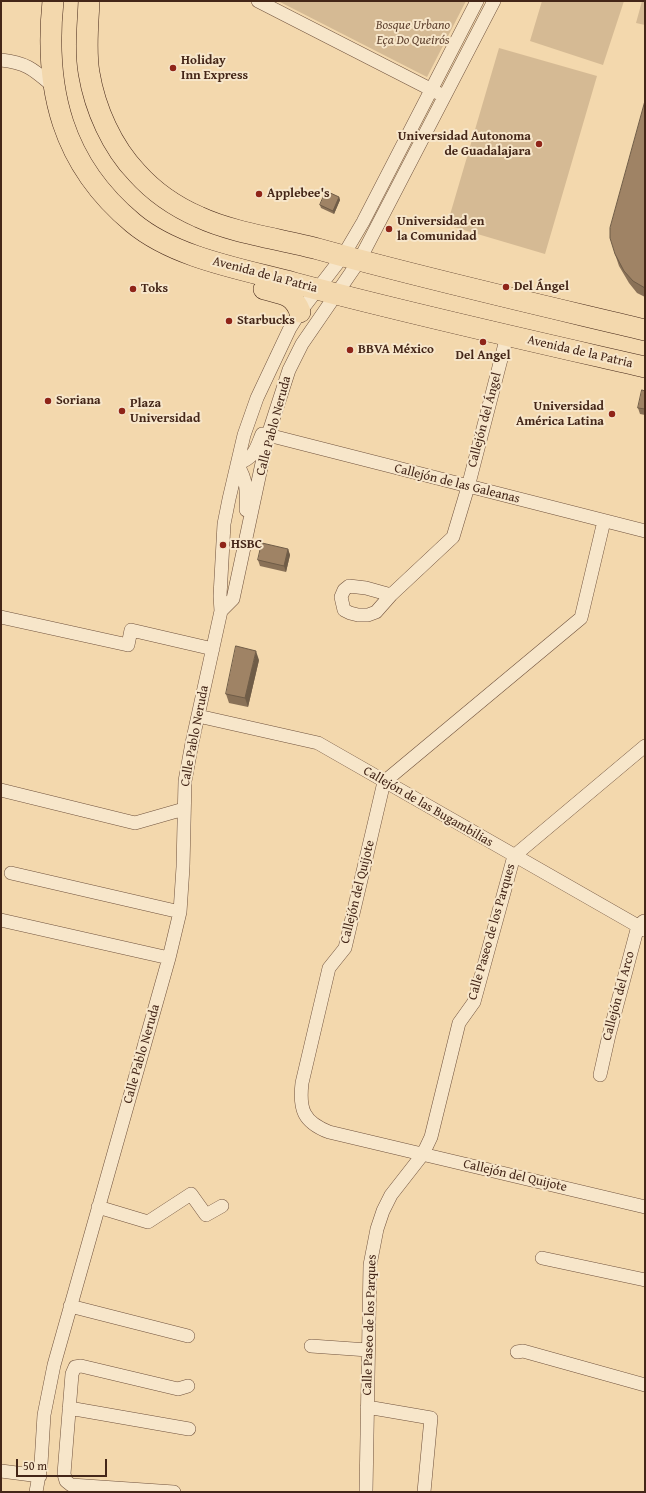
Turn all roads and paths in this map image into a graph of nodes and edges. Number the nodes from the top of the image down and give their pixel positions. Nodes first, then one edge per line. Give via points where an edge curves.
1 (53, 1) edge
2 (89, 1) edge
3 (258, 1) edge
4 (477, 1) edge
5 (494, 1) edge
6 (1, 60) edge
7 (54, 87) junction
8 (431, 90) junction
9 (445, 97) junction
10 (200, 258) junction
11 (351, 259) junction
12 (327, 292) junction
13 (300, 312) junction
14 (645, 330) edge
15 (507, 336) junction
16 (645, 367) edge
17 (282, 388) junction
18 (268, 435) junction
19 (237, 464) junction
20 (468, 487) junction
21 (604, 521) junction
22 (249, 528) junction
23 (645, 531) edge
24 (391, 595) dead end
25 (221, 611) junction
26 (1, 617) edge
27 (212, 649) junction
28 (198, 716) junction
29 (645, 746) edge
30 (384, 782) junction
31 (1, 790) edge
32 (184, 809) junction
33 (514, 856) junction
34 (11, 873) dead end
35 (180, 912) junction
36 (1, 920) edge
37 (643, 926) edge
38 (169, 958) junction
39 (600, 1075) dead end
40 (423, 1154) junction
41 (222, 1206) dead end
42 (98, 1207) junction
43 (645, 1207) edge
44 (542, 1258) dead end
45 (645, 1280) edge
46 (70, 1306) junction
47 (188, 1336) dead end
48 (311, 1346) dead end
49 (368, 1350) junction
50 (516, 1352) dead end
51 (645, 1385) edge
52 (188, 1386) dead end
53 (367, 1407) junction
54 (69, 1408) junction
55 (188, 1429) dead end
56 (1, 1471) edge
57 (40, 1476) junction
58 (36, 1492) edge
59 (174, 1492) edge
60 (366, 1492) edge
61 (424, 1492) edge

1 - 7 main road, Avenida de la Patria via 50,54
2 - 11 main road via 88,73 97,105 111,136 122,156 137,174 158,193 200,218
3 - 8 street
4 - 8 street
5 - 9 street
6 - 7 street via 20,62
7 - 10 main road, Avenida de la Patria via 61,120 69,140 87,174 110,201 134,224 164,242
8 - 9 street
8 - 11 street via 363,222
9 - 11 street
10 - 12 main road, Avenida de la Patria
10 - 13 main road via 220,276 291,297
11 - 12 street
11 - 12 street
11 - 14 main road
12 - 13 street, Calle Pablo Neruda
12 - 15 main road, Avenida de la Patria
12 - 17 street, Calle Pablo Neruda
13 - 19 street, Calle Pablo Neruda via 266,376 244,436
15 - 16 main road, Avenida de la Patria
15 - 20 street, Callejón del Ángel
17 - 18 street, Calle Pablo Neruda
17 - 19 street via 271,408 255,453 249,460
18 - 20 street, Callejón de las Galeanas
18 - 22 street, Calle Pablo Neruda
19 - 22 street via 246,485
19 - 25 street, Calle Pablo Neruda via 224,524
20 - 21 street, Callejón de las Galeanas
20 - 24 street, Callejón del Ángel via 453,537
21 - 23 street, Callejón de las Galeanas
21 - 30 street via 581,618
22 - 25 street, Calle Pablo Neruda via 233,599
25 - 27 street, Calle Pablo Neruda
26 - 27 street via 128,646 131,630
27 - 28 street, Calle Pablo Neruda
28 - 30 street, Callejón de las Bugambilias via 318,743
28 - 32 street, Calle Pablo Neruda via 185,781
29 - 33 street, Calle Paseo de los Parques
30 - 33 street, Callejón de las Bugambilias
30 - 40 street, Callejón del Quijote via 345,948 329,968 300,1098 302,1110 309,1121 318,1128
31 - 32 street via 135,823
32 - 35 street, Calle Pablo Neruda
33 - 37 street, Callejón de las Bugambilias
33 - 40 street, Calle Paseo de los Parques via 474,1002 460,1023 431,1137
34 - 35 street
35 - 38 street, Calle Pablo Neruda
36 - 38 street
37 - 39 street, Callejón del Arco via 609,1035
38 - 42 street, Calle Pablo Neruda
40 - 43 street, Callejón del Quijote
40 - 49 street, Calle Paseo de los Parques via 391,1195 377,1229 370,1265
41 - 42 street via 206,1215 191,1194 148,1222
42 - 46 street, Calle Pablo Neruda
44 - 45 street
46 - 47 street
46 - 57 street, Calle Pablo Neruda via 48,1393
48 - 49 street
49 - 53 street, Calle Paseo de los Parques
50 - 51 street via 523,1351
52 - 54 street via 178,1389 81,1366 75,1367
53 - 60 street, Calle Paseo de los Parques
53 - 61 street via 431,1418
54 - 55 street
54 - 59 street via 64,1474 66,1481 71,1485
56 - 57 street
57 - 58 street, Calle Pablo Neruda

